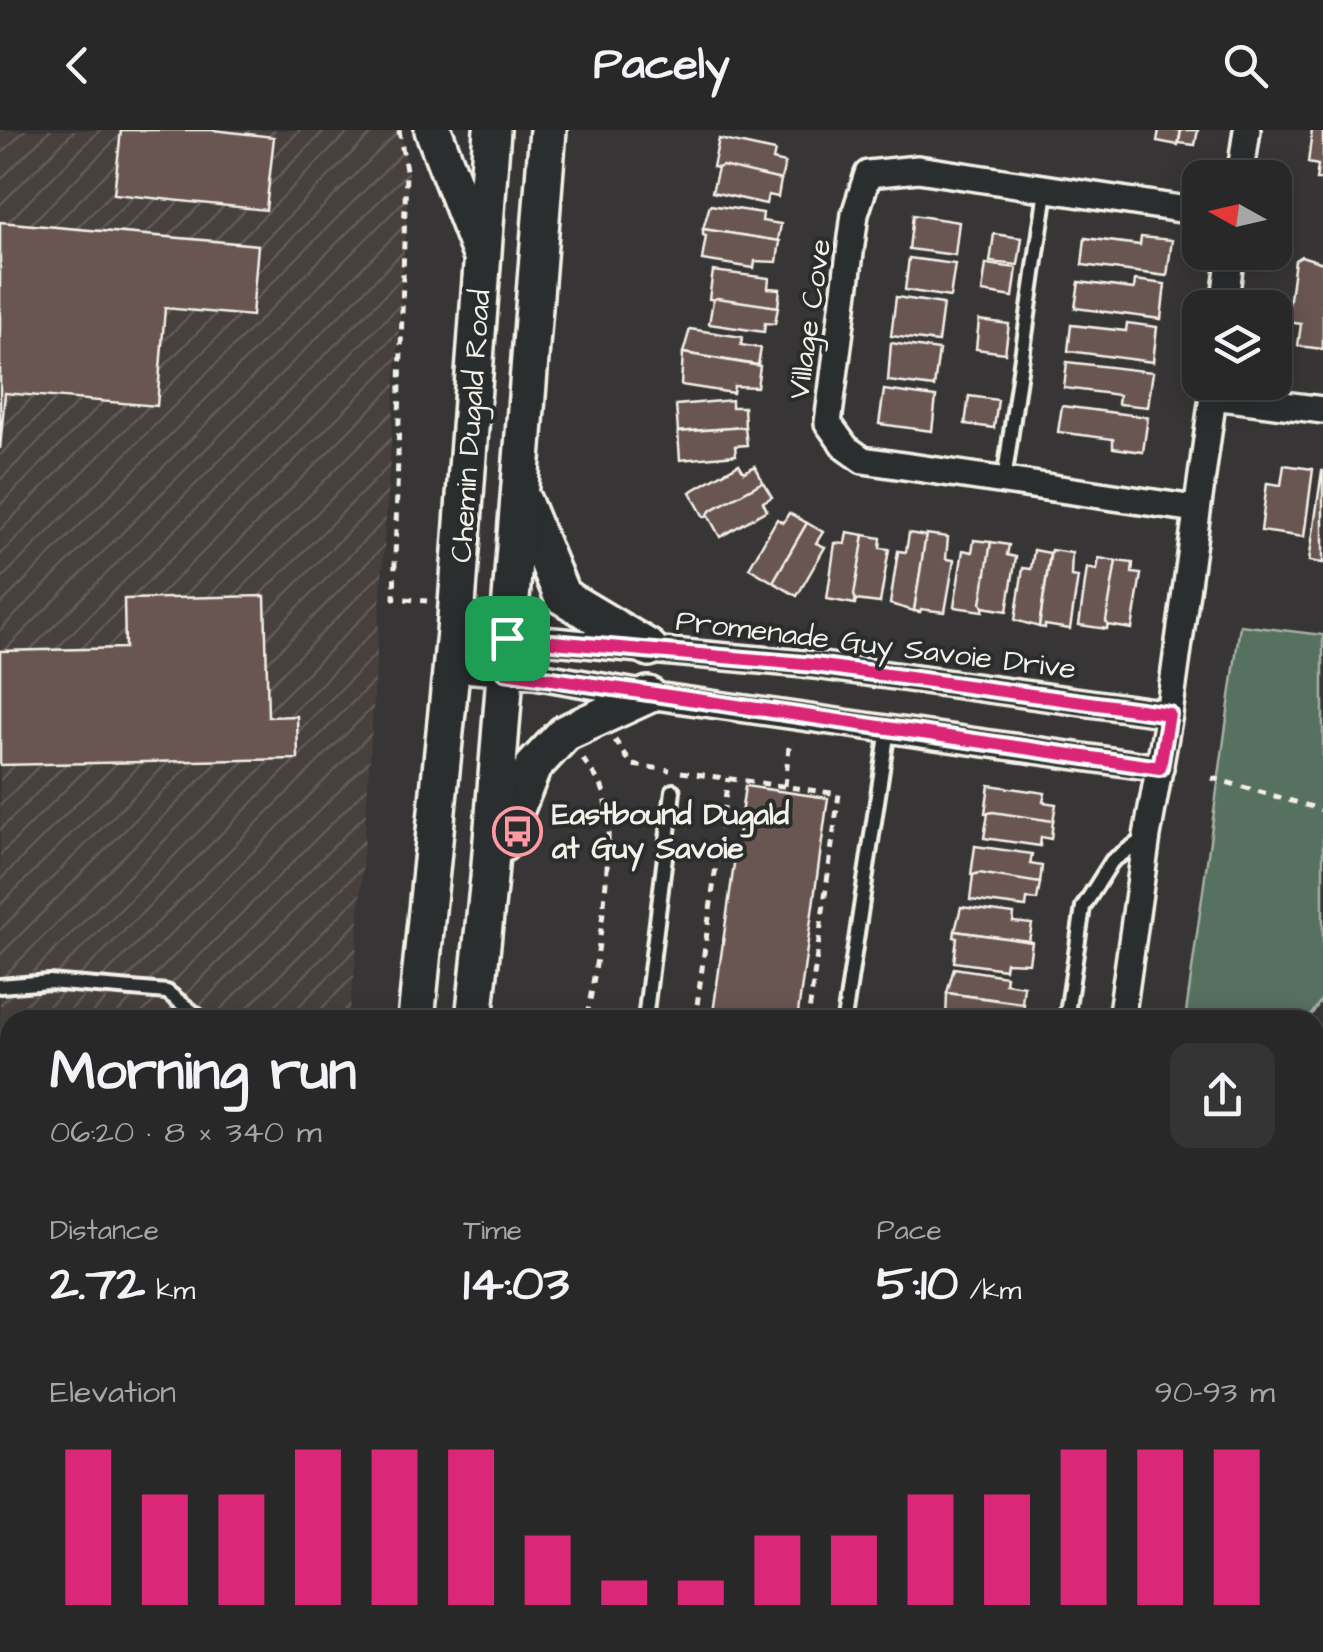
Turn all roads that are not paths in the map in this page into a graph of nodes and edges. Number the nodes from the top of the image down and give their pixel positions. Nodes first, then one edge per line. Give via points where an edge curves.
1 (433, 130) edge
2 (492, 130) edge
3 (548, 130) edge
4 (1247, 130) edge
5 (1243, 160) edge
6 (1046, 190) junction
7 (1182, 209) edge
8 (482, 257) junction
9 (1212, 400) edge
10 (1271, 400) edge
11 (1323, 410) edge
12 (1004, 481) junction
13 (517, 487) junction
14 (1195, 509) junction
15 (455, 632) junction
16 (648, 648) junction
17 (506, 655) junction
18 (451, 668) junction
19 (648, 695) junction
20 (1169, 714) junction
21 (888, 729) junction
22 (1160, 768) junction
23 (673, 791) dead end
24 (1147, 836) junction
25 (489, 878) junction
26 (0, 986) edge
27 (190, 1010) edge
28 (417, 1010) edge
29 (475, 1010) edge
30 (646, 1010) edge
31 (846, 1010) edge
32 (1068, 1010) edge
33 (1122, 1010) edge

1 - 8 main road
2 - 8 main road, Chemin Dugald Road
3 - 13 main road, Chemin Dugald Road
4 - 5 street
6 - 7 street, Village Cove
6 - 12 lane
6 - 12 street, Village Cove via 918,169 868,174 855,214 828,423 863,460
8 - 15 main road, Chemin Dugald Road
9 - 14 street
10 - 11 street
12 - 14 street, Village Cove
13 - 16 main road via 562,596
13 - 17 main road, Chemin Dugald Road
14 - 20 street
15 - 17 street, Promenade Guy Savoie Drive
15 - 18 main road, Chemin Dugald Road
16 - 17 street, Promenade Guy Savoie Drive
16 - 20 street, Promenade Guy Savoie Drive
17 - 18 street, Promenade Guy Savoie Drive
17 - 19 street, Promenade Guy Savoie Drive
17 - 25 main road, Chemin Dugald Road
18 - 28 main road, Chemin Dugald Road
19 - 21 street, Promenade Guy Savoie Drive
19 - 25 main road via 564,733 532,767
20 - 22 street
21 - 22 street, Promenade Guy Savoie Drive
21 - 31 lane
22 - 24 street
23 - 30 lane
24 - 32 lane via 1112,861 1083,908
24 - 33 street
25 - 29 main road, Chemin Dugald Road
26 - 27 lane via 49,982 167,992

